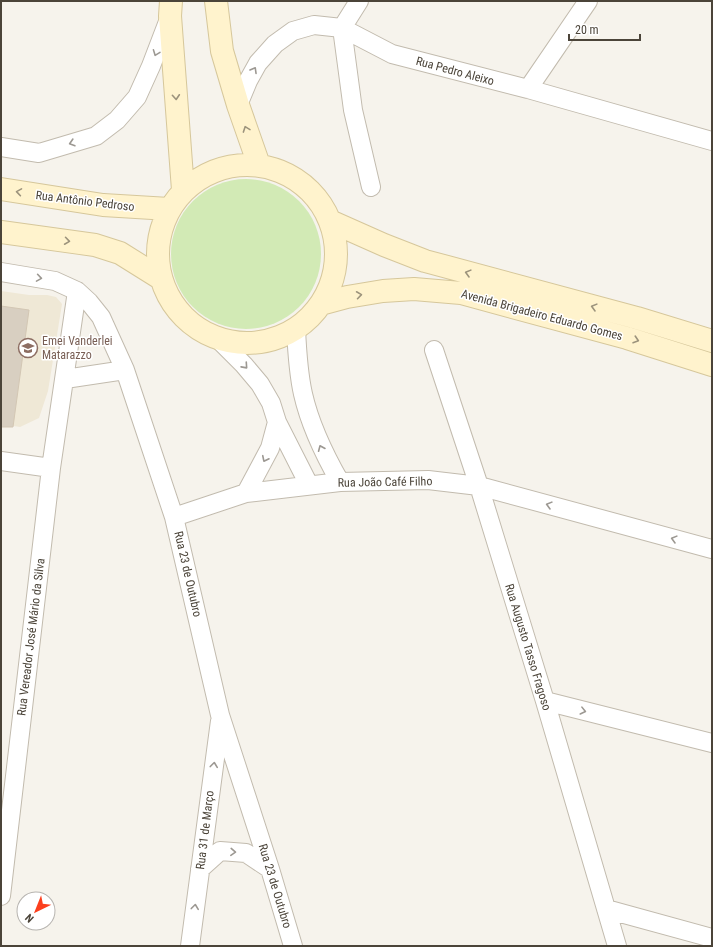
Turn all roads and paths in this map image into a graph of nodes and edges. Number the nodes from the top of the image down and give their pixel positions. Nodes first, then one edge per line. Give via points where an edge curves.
1 (216, 1) edge
2 (359, 1) edge
3 (588, 1) edge
4 (171, 9) edge
5 (342, 28) junction
6 (528, 89) junction
7 (238, 105) junction
8 (712, 141) edge
9 (1, 147) edge
10 (259, 165) junction
11 (371, 187) dead end
12 (1, 189) edge
13 (183, 190) junction
14 (169, 209) junction
15 (330, 221) junction
16 (1, 232) edge
17 (1, 272) edge
18 (160, 278) junction
19 (77, 291) junction
20 (321, 304) junction
21 (296, 329) junction
22 (217, 338) junction
23 (712, 341) edge
24 (434, 350) dead end
25 (712, 365) edge
26 (126, 370) junction
27 (65, 379) junction
28 (277, 422) junction
29 (1, 461) edge
30 (51, 468) junction
31 (340, 482) junction
32 (309, 485) junction
33 (479, 486) junction
34 (246, 493) junction
35 (174, 517) junction
36 (712, 549) edge
37 (545, 701) junction
38 (220, 715) junction
39 (712, 743) edge
40 (200, 869) junction
41 (270, 869) junction
42 (1, 896) edge
43 (606, 909) junction
44 (712, 938) edge
45 (190, 946) edge
46 (293, 946) edge
47 (617, 946) edge

1 - 7 main road via 222,51
2 - 5 street
3 - 6 street
4 -> 9 street via 137,97 117,120 96,136 39,153
4 -> 13 main road
5 - 6 street, Rua Pedro Aleixo via 392,54
7 -> 5 street, Rua Pedro Aleixo via 258,63 275,44 293,30 314,25
5 - 11 street via 353,110
6 - 8 street, Rua Pedro Aleixo
10 -> 7 main road
10 - 13 main road via 238,165 218,169 199,178
10 - 15 main road via 282,172 302,184 318,201
14 -> 12 main road, Rua Antônio Pedroso via 103,205
13 - 14 main road
14 - 18 main road via 160,231 157,254
15 - 20 main road via 335,244 335,266 329,289
23 -> 15 main road, Avenida Brigadeiro Eduardo Gomes via 637,318 425,261
16 -> 18 main road via 95,245 120,253
17 -> 19 street, Rua 23 de Outubro via 55,281
18 - 22 main road via 172,304 193,326
19 - 26 street, Rua 23 de Outubro via 101,317
19 - 27 street, Rua Vereador José Mário da Silva
20 - 21 main road via 310,318
20 -> 25 main road, Avenida Brigadeiro Eduardo Gomes via 347,297 414,289 461,293 627,338
21 - 22 main road via 271,340 258,342 244,343
31 -> 21 street via 321,448 303,393
22 -> 28 street via 260,384 271,403
24 - 33 street, Rua Augusto Tasso Fragoso
26 - 27 street
26 - 35 street, Rua 23 de Outubro
27 - 30 street, Rua Vereador José Mário da Silva
28 - 32 street
28 -> 34 street via 270,448
29 - 30 street
30 - 42 street, Rua Vereador José Mário da Silva
31 - 32 street, Rua João Café Filho
31 - 33 street, Rua João Café Filho via 428,480
32 - 34 street, Rua João Café Filho
36 -> 33 street, Rua João Café Filho
33 - 37 street, Rua Augusto Tasso Fragoso
34 - 35 street, Rua João Café Filho
35 - 38 street, Rua 23 de Outubro
37 -> 39 street
37 - 43 street, Rua Augusto Tasso Fragoso
40 -> 38 street, Rua 31 de Março
38 - 41 street, Rua 23 de Outubro
40 -> 41 street via 220,851 246,853
45 -> 40 street, Rua 31 de Março
41 - 46 street, Rua 23 de Outubro
43 - 44 street
43 - 47 street, Rua Augusto Tasso Fragoso

